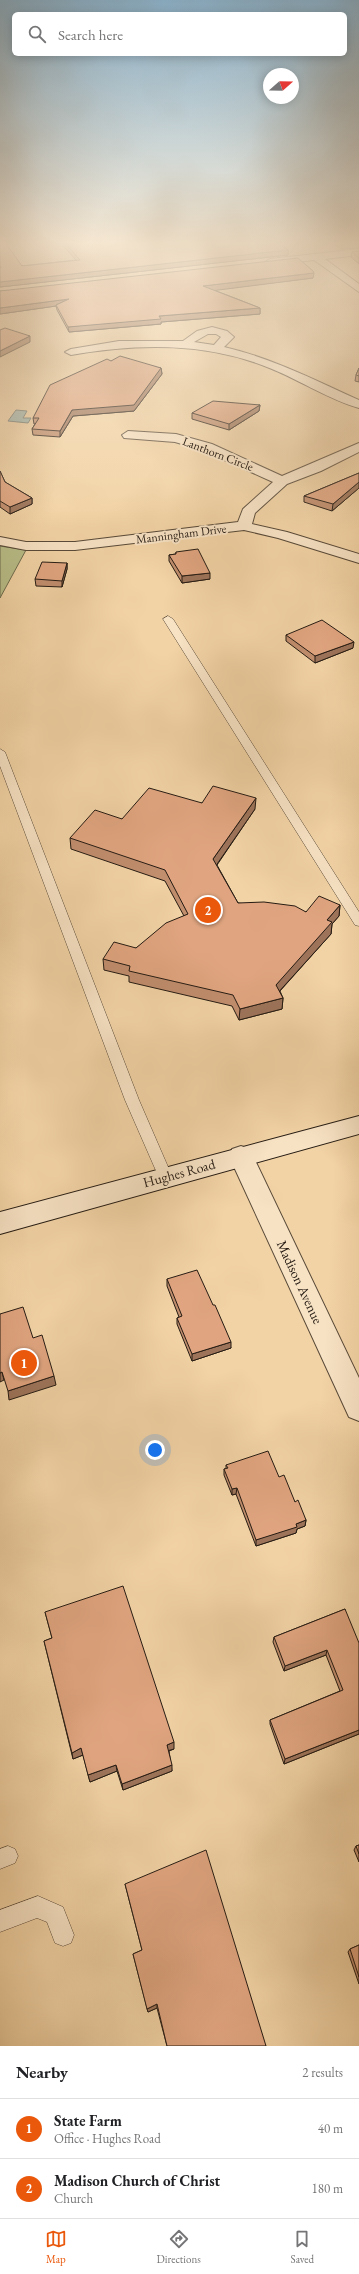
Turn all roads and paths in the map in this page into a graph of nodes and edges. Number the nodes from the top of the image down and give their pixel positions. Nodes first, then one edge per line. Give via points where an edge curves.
1 (195, 336) edge
2 (227, 336) edge
3 (187, 344) junction
4 (217, 348) junction
5 (71, 352) dead end
6 (359, 404) edge
7 (128, 435) dead end
8 (359, 447) edge
9 (282, 481) junction
10 (244, 526) junction
11 (0, 541) edge
12 (359, 559) edge
13 (168, 619) dead end
14 (0, 752) edge
15 (359, 922) edge
16 (359, 1124) edge
17 (241, 1156) junction
18 (165, 1176) junction
19 (0, 1224) edge
20 (359, 1408) edge
21 (0, 1921) edge
22 (63, 1935) dead end

1 - 3 street
2 - 4 street
3 - 4 street
3 - 5 street via 139,342 104,345
4 - 6 street via 262,361
7 - 9 street, Lanthorn Circle via 176,438 192,442
8 - 9 street
9 - 10 street via 248,512
10 - 11 street, Manningham Drive via 75,546 26,546
10 - 12 street, Manningham Drive via 282,534
13 - 15 lane
14 - 18 lane via 132,1100
16 - 17 street, Hughes Road
17 - 18 street, Hughes Road
17 - 20 street, Madison Avenue
18 - 19 street, Hughes Road
21 - 22 lane via 38,1907 55,1915

